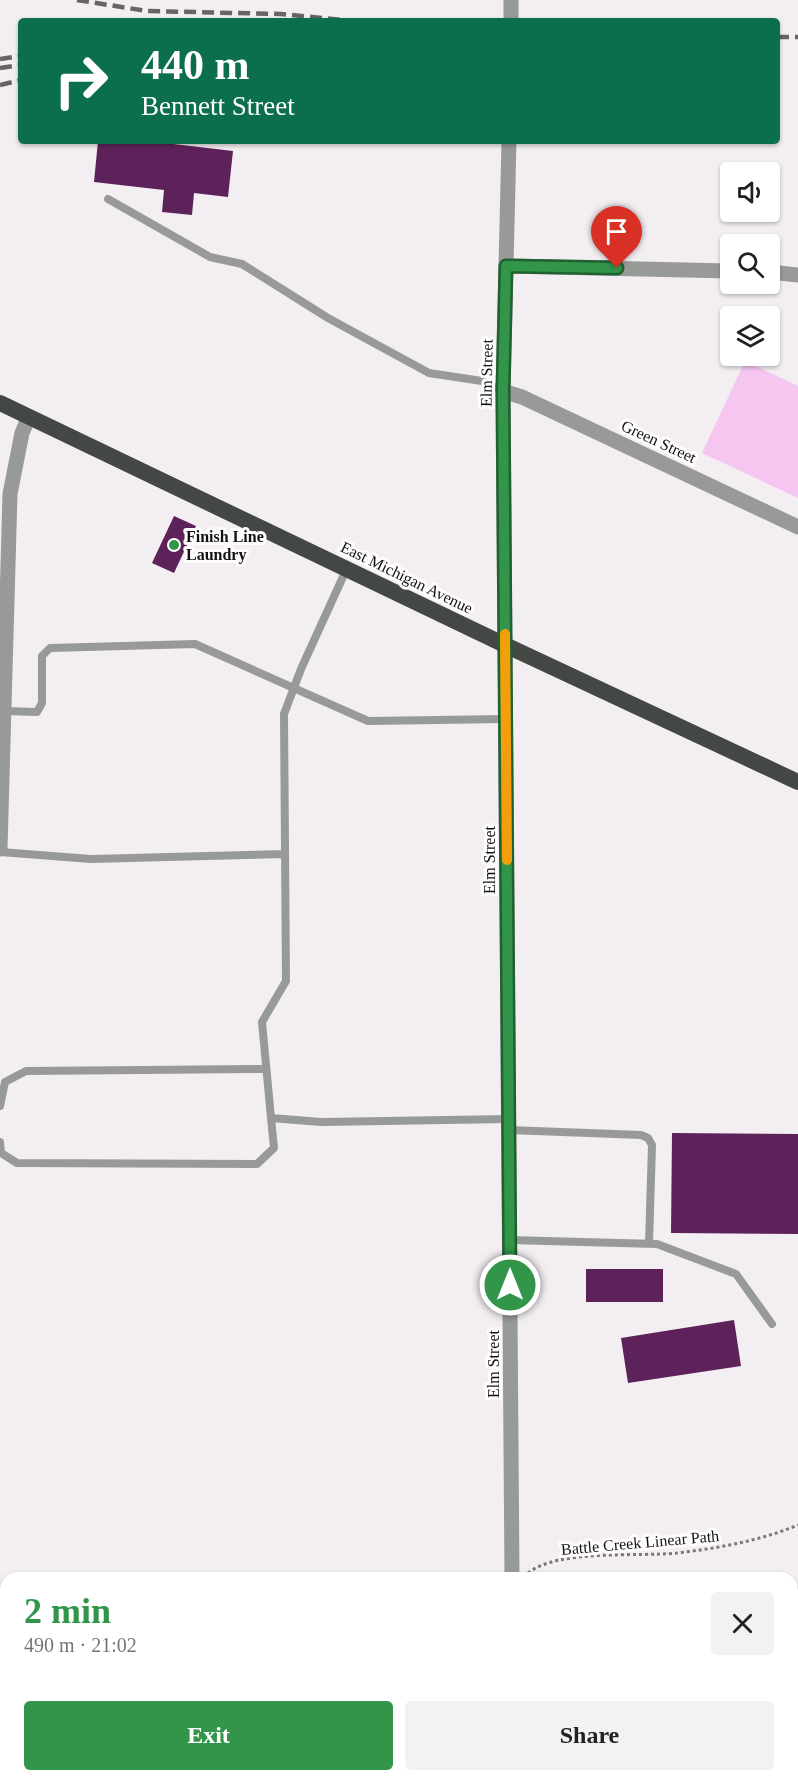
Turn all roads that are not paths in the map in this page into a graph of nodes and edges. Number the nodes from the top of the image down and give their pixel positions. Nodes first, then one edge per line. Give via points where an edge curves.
1 (511, 0) edge
2 (511, 18) edge
3 (508, 144) edge
4 (108, 199) dead end
5 (506, 266) junction
6 (720, 271) edge
7 (780, 273) edge
8 (798, 275) edge
9 (503, 391) junction
10 (0, 403) edge
11 (29, 417) junction
12 (798, 527) edge
13 (348, 568) junction
14 (505, 645) junction
15 (294, 687) junction
16 (4, 711) junction
17 (506, 719) junction
18 (798, 782) edge
19 (0, 851) edge
20 (285, 854) junction
21 (267, 1069) junction
22 (0, 1106) edge
23 (271, 1118) junction
24 (509, 1125) junction
25 (0, 1142) edge
26 (510, 1240) junction
27 (649, 1244) junction
28 (772, 1324) dead end
29 (512, 1572) edge

1 - 2 street
3 - 5 street, Elm Street
4 - 9 lane via 210,256 242,264 328,318 429,373 482,381
5 - 6 street
5 - 9 street, Elm Street
7 - 8 street
9 - 12 street, Green Street
9 - 14 street, Elm Street
10 - 11 highway, East Michigan Avenue
11 - 13 highway, East Michigan Avenue
11 - 16 street via 10,494
13 - 14 highway, East Michigan Avenue
13 - 15 lane
14 - 17 street, Elm Street
14 - 18 highway, East Michigan Avenue
15 - 16 lane via 195,644 50,648 42,656 42,703 37,712
15 - 17 lane via 368,721
15 - 20 lane via 284,714
16 - 19 street
17 - 24 street, Elm Street
19 - 20 lane via 91,859
20 - 21 lane via 286,981 262,1022
21 - 22 lane via 26,1071 5,1082
21 - 23 lane
23 - 24 lane
23 - 25 lane via 274,1148 258,1164 17,1163 1,1153
24 - 26 street, Elm Street
24 - 27 lane via 648,1138 652,1145
26 - 27 lane
26 - 29 street, Elm Street
27 - 28 lane via 736,1274

